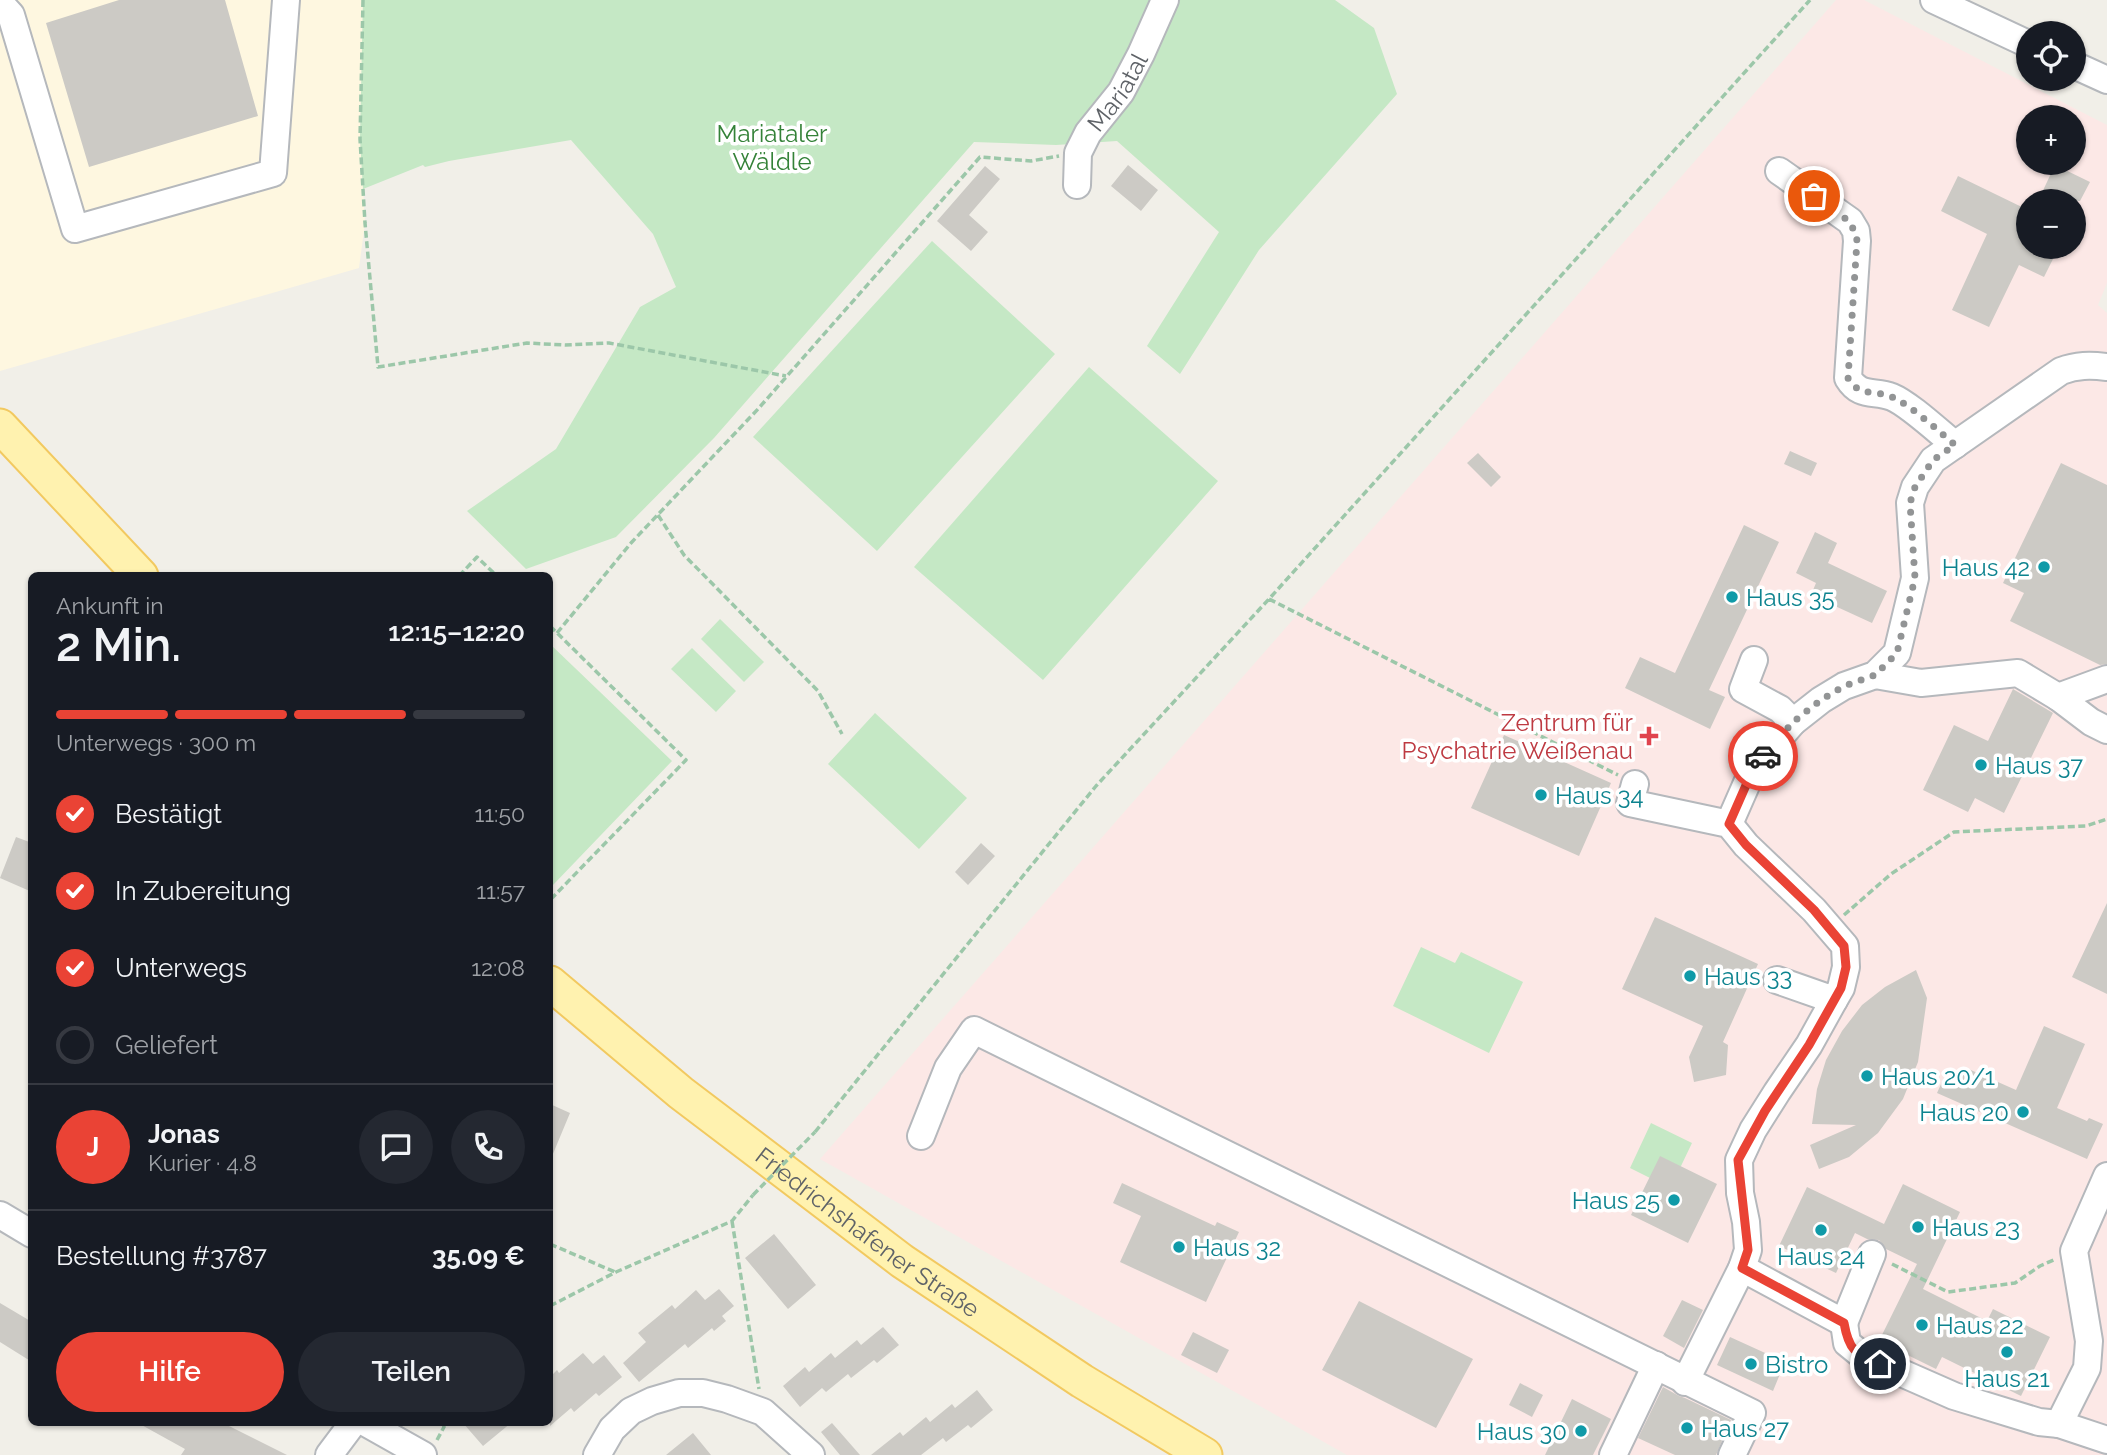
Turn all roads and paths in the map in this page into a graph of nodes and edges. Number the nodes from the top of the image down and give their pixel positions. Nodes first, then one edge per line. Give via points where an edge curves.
1 (286, 0) edge
2 (363, 0) edge
3 (1165, 0) edge
4 (1810, 0) edge
5 (1934, 0) edge
6 (0, 3) edge
7 (2016, 38) edge
8 (2086, 70) edge
9 (2107, 80) edge
10 (1078, 153) junction
11 (1779, 172) dead end
12 (1077, 186) dead end
13 (2107, 367) edge
14 (786, 376) junction
15 (0, 426) edge
16 (1955, 445) junction
17 (658, 515) junction
18 (137, 572) edge
19 (463, 572) edge
20 (493, 572) edge
21 (1269, 599) junction
22 (553, 630) edge
23 (556, 633) junction
24 (1754, 660) dead end
25 (1875, 675) junction
26 (2107, 679) edge
27 (2058, 697) junction
28 (1793, 722) junction
29 (2107, 730) edge
30 (842, 734) dead end
31 (1635, 784) joint
32 (2107, 819) edge
33 (1729, 824) junction
34 (553, 897) edge
35 (1830, 928) junction
36 (1777, 980) dead end
37 (553, 986) edge
38 (1834, 1000) junction
39 (921, 1136) dead end
40 (2107, 1176) edge
41 (0, 1215) edge
42 (732, 1221) junction
43 (28, 1232) edge
44 (553, 1245) edge
45 (2074, 1251) junction
46 (1872, 1254) joint
47 (1742, 1268) junction
48 (616, 1272) junction
49 (553, 1304) edge
50 (1844, 1323) junction
51 (1656, 1365) junction
52 (1685, 1382) junction
53 (763, 1412) junction
54 (2059, 1424) junction
55 (351, 1426) edge
56 (373, 1426) edge
57 (444, 1426) edge
58 (2107, 1440) edge
59 (428, 1450) edge
60 (1616, 1454) edge
61 (329, 1455) edge
62 (597, 1455) edge
63 (811, 1455) edge
64 (1205, 1455) edge
65 (1732, 1455) edge

1 - 6 street via 273,173 75,229 11,15
2 - 14 path via 362,164 378,367 527,343 609,343
3 - 10 street, Mariatal via 1121,92
4 - 21 path
5 - 7 street
8 - 9 street
10 - 12 street, Mariatal
10 - 14 path via 1031,161 980,157
11 - 16 street via 1850,221 1856,231 1848,378 1853,386 1895,398
13 - 16 street via 2076,366 2061,371
14 - 17 path
15 - 18 main road
16 - 25 street via 1933,460 1915,487 1909,518 1915,578 1897,653
17 - 23 path
17 - 30 path via 684,555 818,691
19 - 20 path via 477,557
21 - 31 path
21 - 42 path, bridge via 1096,786 815,1132
22 - 23 path
23 - 34 path via 686,760
24 - 28 street via 1743,689 1780,709
25 - 27 street via 1921,682 2018,673
25 - 28 street via 1844,686
26 - 27 street
27 - 29 street
28 - 33 street via 1754,767
31 - 33 street via 1630,803
32 - 35 path via 2086,826 1954,832 1891,874
33 - 35 street
35 - 38 street via 1844,946 1846,967
36 - 38 street
37 - 64 main road, Friedrichshafener Straße via 681,1093 902,1261 1082,1381
38 - 47 street via 1738,1160 1748,1250
39 - 51 street via 948,1068 974,1030
40 - 45 street
41 - 43 street
42 - 48 path
42 - 53 path
44 - 48 path
45 - 46 path via 2015,1283 1948,1292
45 - 54 street via 2089,1341 2087,1368
46 - 50 street
47 - 50 street
47 - 52 street
48 - 49 path
50 - 54 street via 1847,1343 1863,1356 1954,1396
51 - 52 street
51 - 60 street
52 - 65 street via 1752,1413
53 - 62 street via 703,1392 680,1393 631,1412 612,1429
53 - 63 street
54 - 58 street
55 - 61 street
56 - 59 street
57 - 59 path

